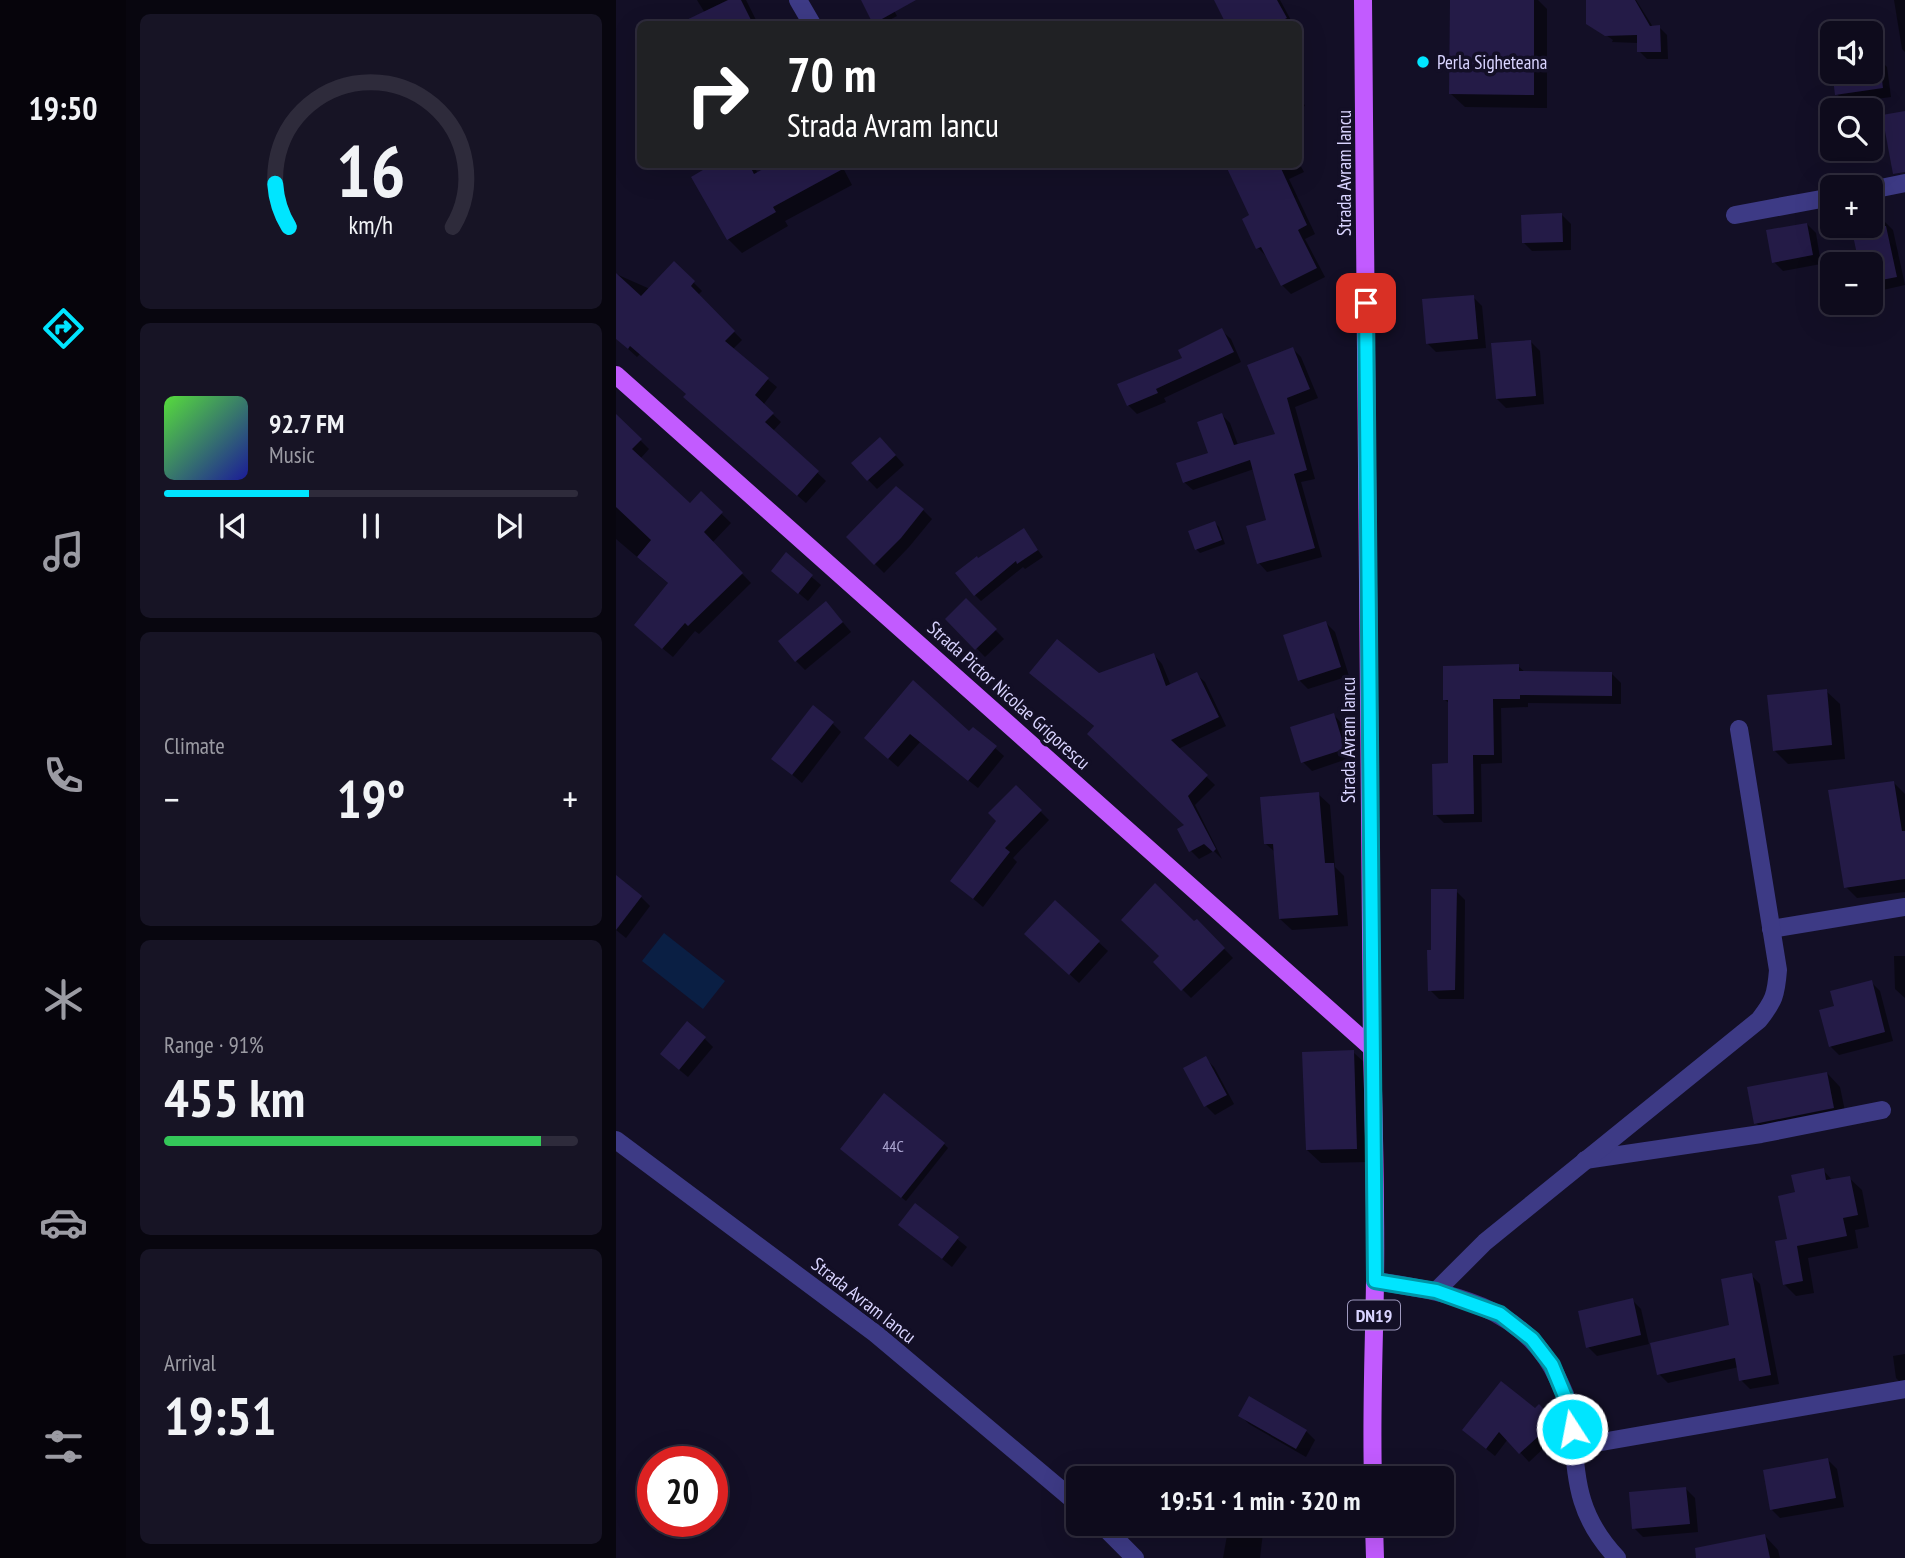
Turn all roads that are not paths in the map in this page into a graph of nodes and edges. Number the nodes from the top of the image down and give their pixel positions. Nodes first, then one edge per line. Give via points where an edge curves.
1 (798, 0) edge
2 (1363, 0) edge
3 (809, 21) edge
4 (1905, 183) edge
5 (1883, 188) edge
6 (1820, 199) edge
7 (1735, 215) dead end
8 (616, 375) edge
9 (1739, 729) dead end
10 (1905, 907) edge
11 (1771, 929) junction
12 (1372, 1048) junction
13 (1882, 1110) dead end
14 (616, 1140) edge
15 (1584, 1160) junction
16 (1375, 1281) junction
17 (1436, 1291) junction
18 (1905, 1389) edge
19 (1573, 1447) junction
20 (1373, 1466) edge
21 (1066, 1494) edge
22 (1113, 1536) edge
23 (1374, 1536) edge
24 (1135, 1558) edge
25 (1375, 1558) edge
26 (1617, 1558) edge

1 - 3 street
2 - 12 main road, Strada Avram Iancu / DN19
4 - 5 street
6 - 7 street
8 - 12 main road, Strada Pictor Nicolae Grigorescu
9 - 11 street
10 - 11 street
11 - 15 street via 1778,970 1776,994 1759,1020
12 - 16 main road, Strada Avram Iancu / DN19
13 - 15 street
14 - 21 street, Strada Avram Iancu via 876,1334
15 - 17 street via 1485,1242
16 - 17 street
16 - 20 main road, Strada Avram Iancu / DN19
17 - 19 street via 1500,1314 1532,1339 1562,1387 1571,1411
18 - 19 street
19 - 26 street via 1587,1518
22 - 24 street
23 - 25 main road

